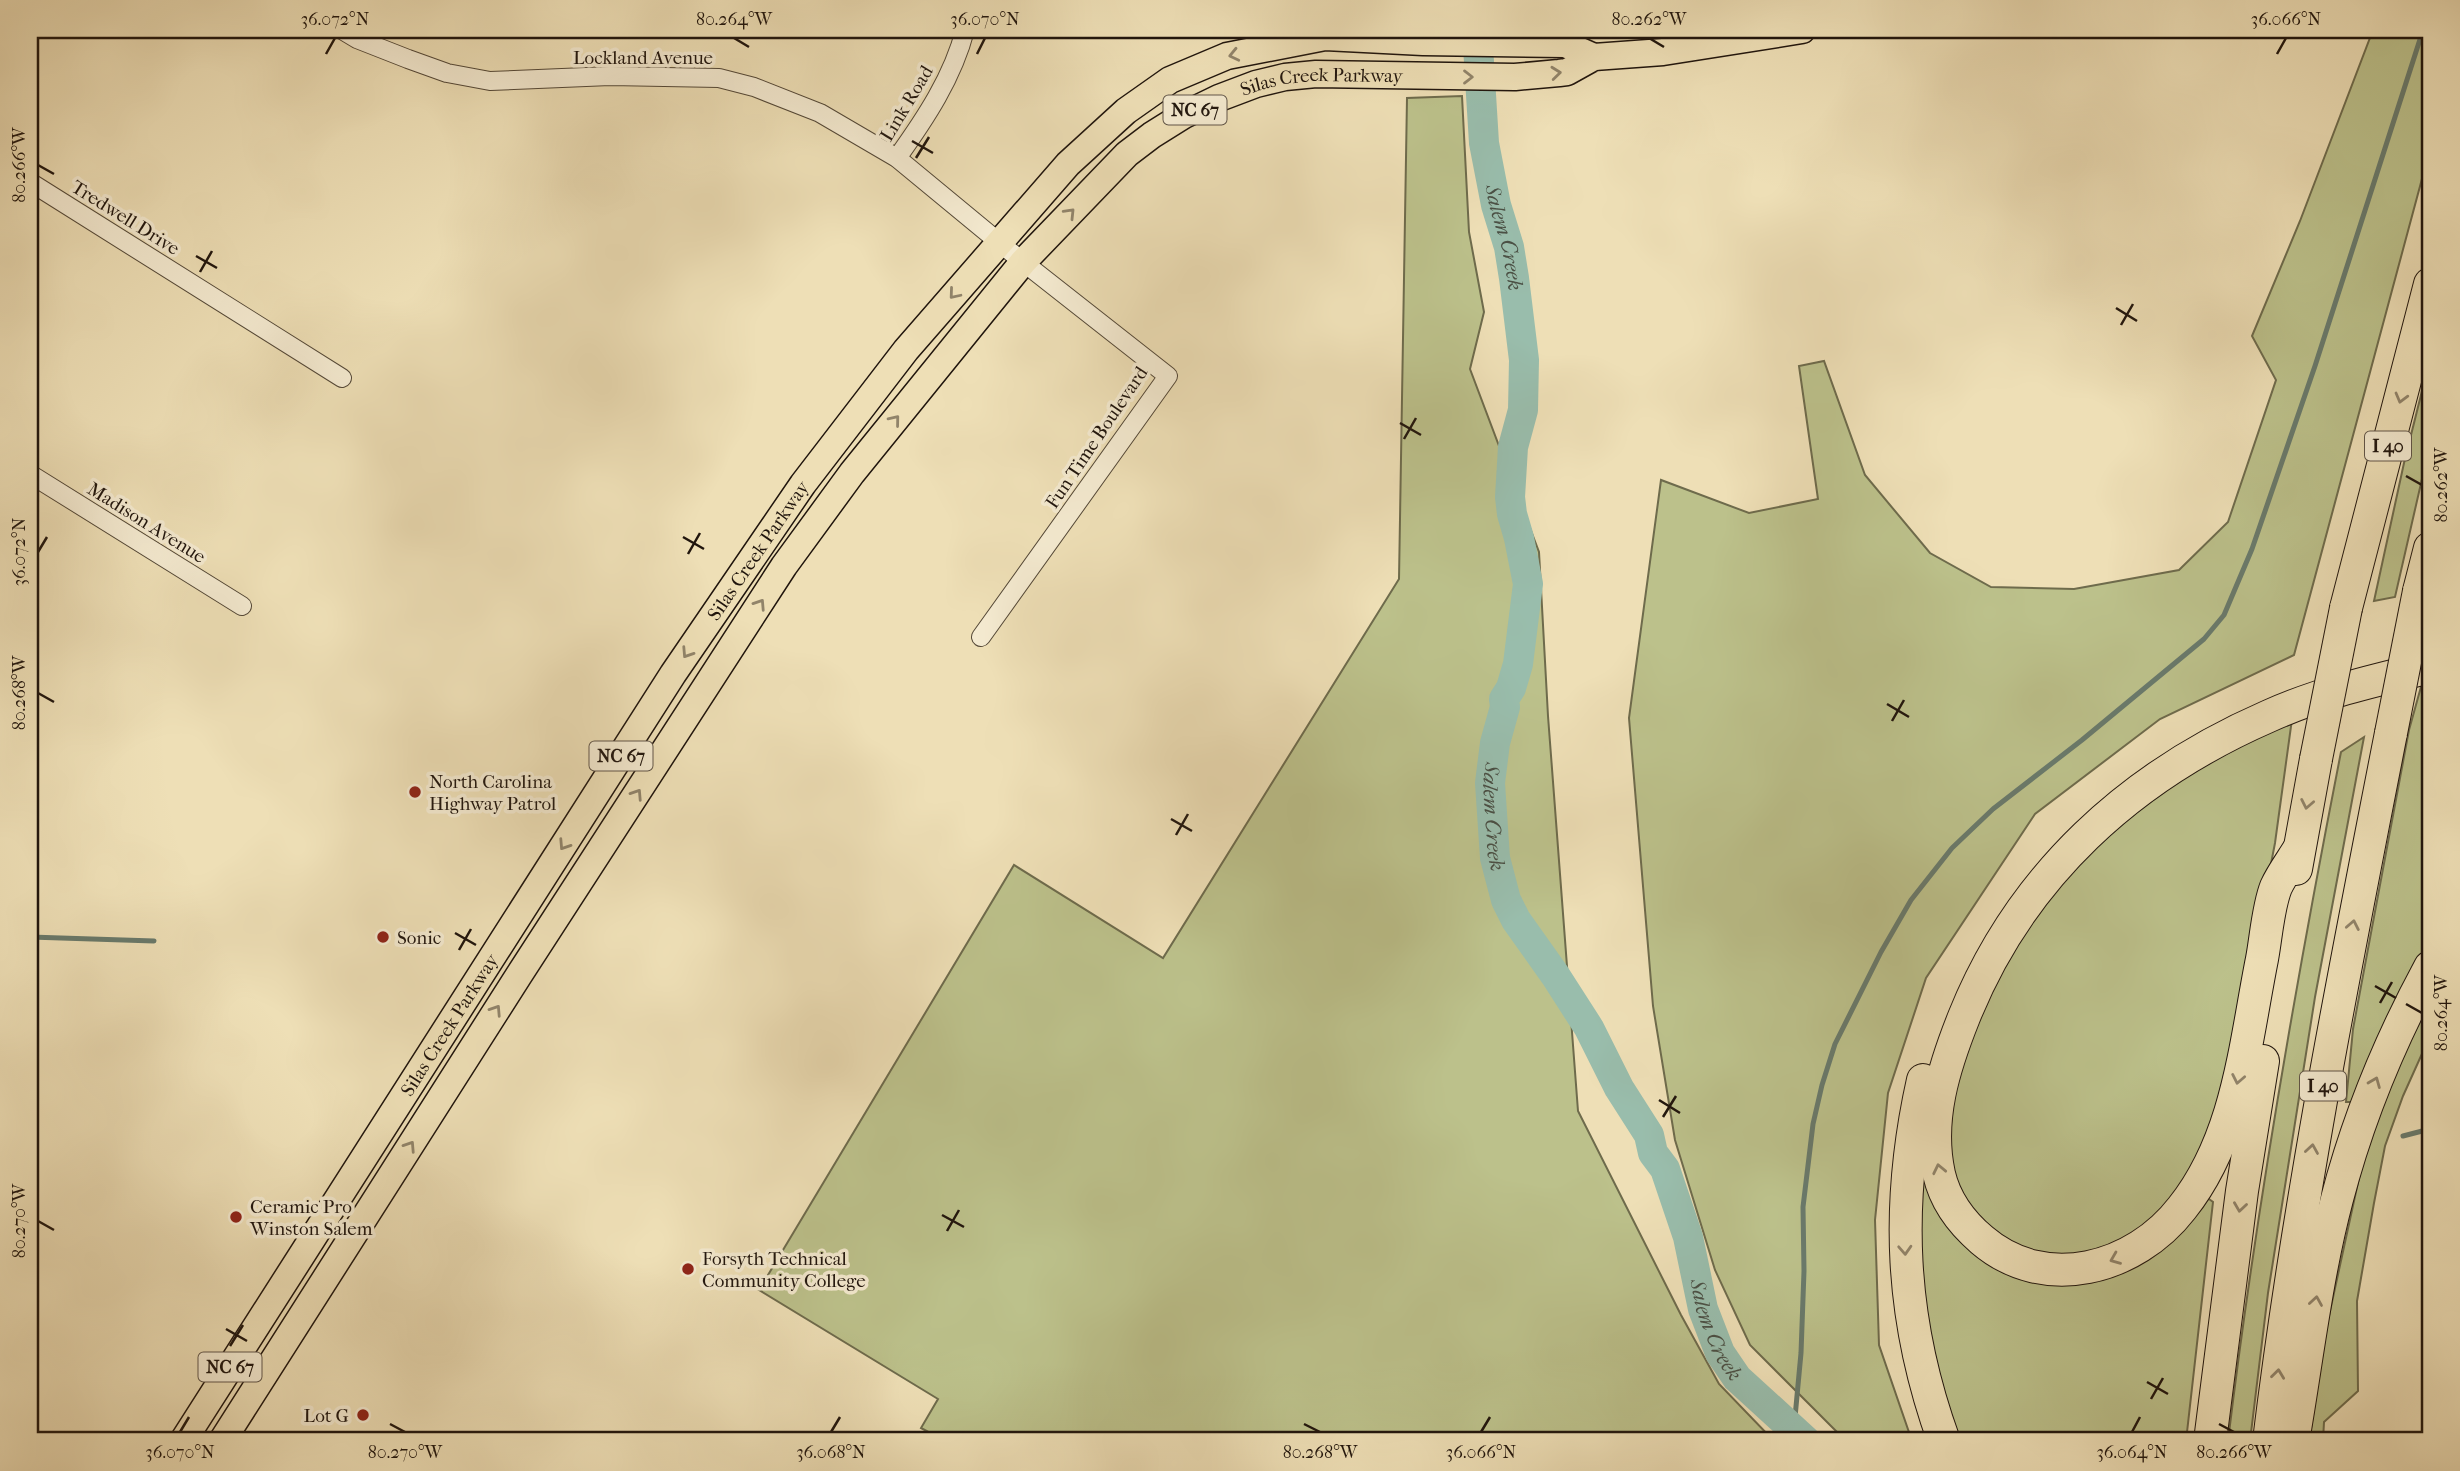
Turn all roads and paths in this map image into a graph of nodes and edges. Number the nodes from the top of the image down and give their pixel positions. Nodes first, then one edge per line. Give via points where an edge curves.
1 (342, 30) edge
2 (965, 30) edge
3 (1802, 30) edge
4 (1594, 57) junction
5 (897, 158) junction
6 (31, 186) edge
7 (998, 242) junction
8 (1023, 262) junction
9 (2430, 284) edge
10 (342, 378) dead end
11 (30, 474) edge
12 (2430, 548) edge
13 (242, 606) dead end
14 (981, 637) dead end
15 (2430, 648) edge
16 (2430, 667) edge
17 (2299, 849) junction
18 (2430, 967) edge
19 (393, 1113) junction
20 (294, 1328) junction
21 (183, 1441) edge
22 (222, 1441) edge
23 (1944, 1441) edge
24 (2210, 1441) edge
25 (2269, 1441) edge
26 (2293, 1441) edge

1 - 5 street, Lockland Avenue via 447,73 490,81 719,78 820,113
2 - 5 street, Link Road via 936,100
3 - 4 main road, Silas Creek Parkway / NC 67 via 1662,52
4 -> 7 main road, Silas Creek Parkway / NC 67 via 1565,44 1325,37 1227,56 1170,80 1126,111 1068,163
8 -> 4 main road, Silas Creek Parkway / NC 67 via 1128,154 1163,128 1256,84 1307,75 1515,77 1567,72
5 - 7 street, Lockland Avenue
6 - 10 street, Tredwell Drive
7 - 8 street, Lockland Avenue
7 -> 19 main road, Silas Creek Parkway / NC 67 via 882,380 755,552
8 - 14 street, Fun Time Boulevard via 1168,376
20 -> 8 main road, Silas Creek Parkway / NC 67 via 785,566 852,473
9 -> 17 highway, I 40, bridge via 2346,608
11 - 13 street, Madison Avenue
25 -> 12 highway, I 40, bridge via 2317,1115
15 -> 23 highway via 2311,680 2218,719 2169,746 2111,787 2054,841 1983,937 1934,1041 1913,1122 1907,1174 1904,1246 1908,1288 1921,1367
17 -> 16 highway via 2275,889 2234,1104 2211,1161 2183,1207 2146,1244 2125,1256 2082,1269 2045,1269 2008,1258 1990,1247 1970,1230 1947,1196 1936,1153 1936,1110 1971,1000 2027,903 2103,818 2202,748 2307,701
17 -> 24 highway, I 40 via 2242,1191
26 -> 18 highway via 2321,1271 2354,1138 2386,1055
19 - 20 main road via 390,1143 282,1311
19 - 21 main road, Silas Creek Parkway / NC 67
20 - 22 main road, Silas Creek Parkway / NC 67

